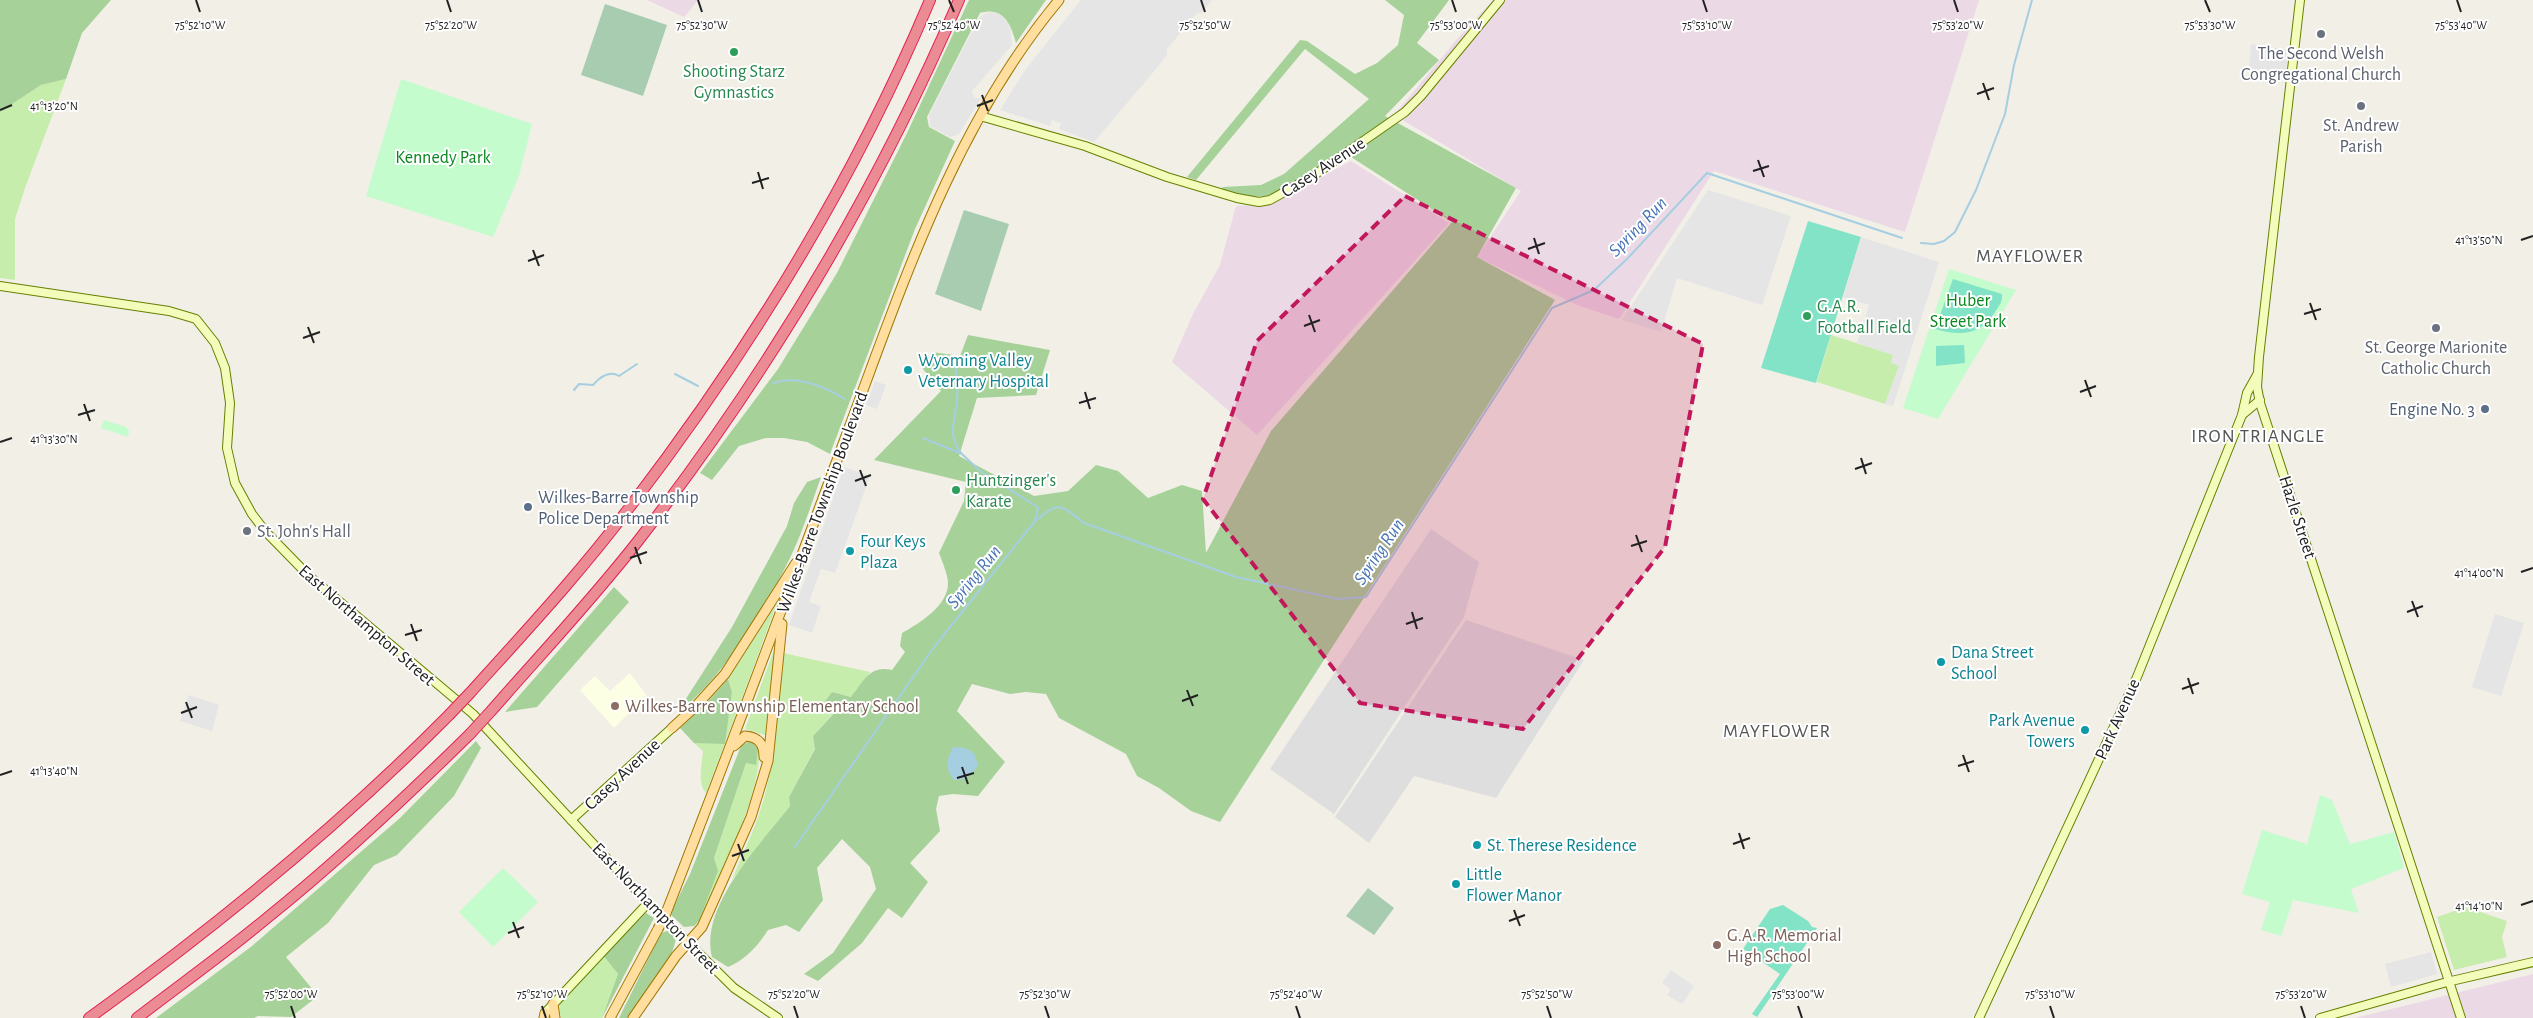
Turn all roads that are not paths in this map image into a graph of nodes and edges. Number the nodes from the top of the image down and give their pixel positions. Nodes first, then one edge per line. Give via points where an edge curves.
1 (930, 0) edge
2 (959, 0) edge
3 (1060, 0) edge
4 (1500, 0) edge
5 (2300, 0) edge
6 (980, 116) junction
7 (0, 286) edge
8 (2257, 375) junction
9 (2260, 400) junction
10 (2242, 415) junction
11 (803, 553) junction
12 (782, 614) junction
13 (672, 728) joint
14 (730, 751) junction
15 (764, 770) junction
16 (572, 820) junction
17 (648, 903) junction
18 (690, 942) junction
19 (2533, 962) edge
20 (2448, 982) junction
21 (553, 1004) junction
22 (545, 1015) edge
23 (89, 1018) edge
24 (137, 1018) edge
25 (555, 1018) edge
26 (610, 1018) edge
27 (633, 1018) edge
28 (778, 1018) edge
29 (1979, 1018) edge
30 (2320, 1018) edge
31 (2461, 1018) edge

1 - 23 highway, bridge via 868,131 792,268 694,421 587,561 449,715 309,848 212,927
2 - 24 highway, bridge via 899,130 856,212 769,357 698,461 606,582 470,734 403,800 267,918
3 - 6 main road, Wilkes-Barre Township Boulevard via 1018,55
4 - 6 main road, Casey Avenue via 1405,112 1313,176 1270,200 1259,202 1237,198 1167,177 1085,146
5 - 8 main road, Hazle Street
6 - 11 main road, Wilkes-Barre Township Boulevard via 928,221
7 - 16 main road, East Northampton Street via 168,311 196,319 215,343 225,368 230,403 227,434 230,466 235,483 252,514 308,575 473,714
8 - 9 main road, Hazle Street
8 - 10 main road, Park Avenue via 2247,392
9 - 10 main road
9 - 20 main road, Hazle Street
10 - 29 main road, Park Avenue via 2137,677
11 - 12 main road, Wilkes-Barre Township Boulevard
11 - 13 main road via 724,674
12 - 14 main road, Wilkes-Barre Township Boulevard
12 - 15 main road via 768,761
13 - 16 main road, Casey Avenue
14 - 15 main road via 745,736 759,740 764,750
14 - 26 main road, Wilkes-Barre Township Boulevard, bridge via 666,913
15 - 18 main road via 738,849 705,920
16 - 17 main road, East Northampton Street
17 - 18 main road, East Northampton Street
17 - 21 main road
18 - 27 main road via 676,956
18 - 28 main road, East Northampton Street via 734,988
19 - 20 main road
20 - 30 main road
20 - 31 main road, Hazle Street
21 - 22 main road
21 - 25 main road

